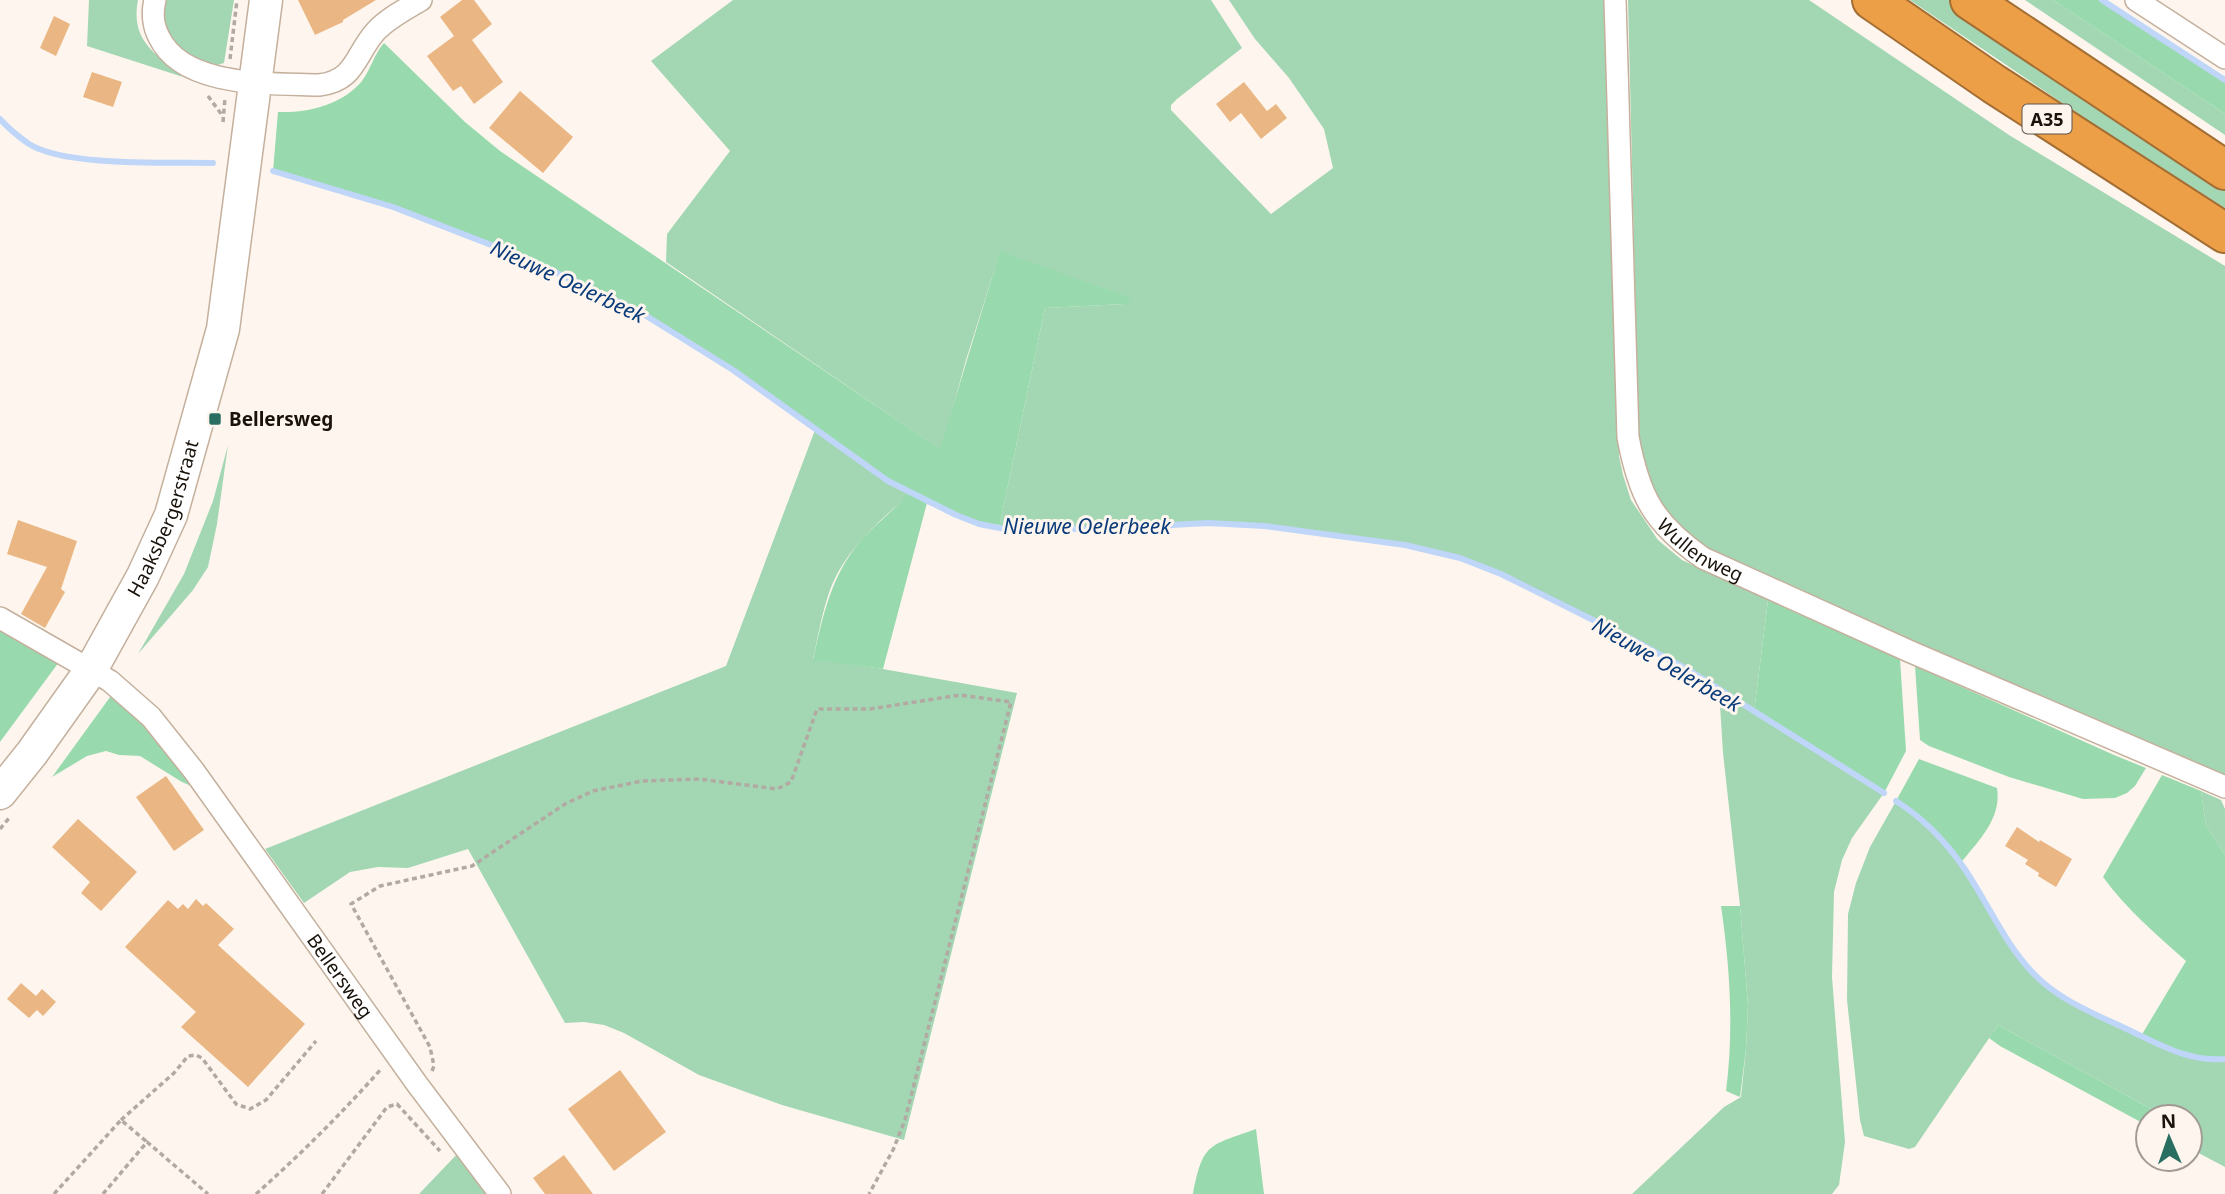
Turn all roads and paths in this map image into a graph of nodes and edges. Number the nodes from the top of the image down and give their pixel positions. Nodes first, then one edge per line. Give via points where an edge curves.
1 (155, 0) edge
2 (237, 0) edge
3 (266, 0) edge
4 (421, 0) edge
5 (1615, 0) edge
6 (1871, 0) edge
7 (1969, 0) edge
8 (2136, 0) edge
9 (2225, 58) edge
10 (241, 80) junction
11 (223, 128) dead end
12 (2225, 170) edge
13 (2225, 233) edge
14 (0, 618) edge
15 (91, 670) junction
16 (2225, 787) edge
17 (0, 793) edge
18 (316, 1041) dead end
19 (395, 1053) junction
20 (417, 1084) junction
21 (121, 1120) junction
22 (147, 1142) junction
23 (448, 1159) dead end
24 (54, 1194) edge
25 (103, 1194) edge
26 (208, 1194) edge
27 (256, 1194) edge
28 (322, 1194) edge
29 (500, 1194) edge
30 (869, 1194) edge

1 - 10 street via 154,25 176,59 192,70
2 - 10 path
3 - 10 main road, Haaksbergerstraat
4 - 10 street via 376,31 349,73 330,84
5 - 16 street, Wullenweg via 1628,438 1641,488 1658,520 1703,558
6 - 13 highway, A35
7 - 12 highway
8 - 9 street
10 - 11 path via 223,116
10 - 15 main road, Haaksbergerstraat via 223,329 171,515 144,576
14 - 15 street, Bellersweg
15 - 17 main road, Haaksbergerstraat
15 - 19 street, Bellersweg via 136,702 164,732
18 - 21 path via 266,1100 250,1109 236,1104 196,1055 188,1056
19 - 20 street, Bellersweg
19 - 27 path
20 - 29 street, Bellersweg
20 - 30 path via 432,1072 430,1048 351,904 380,886 472,866 565,804 593,791 642,781 699,779 777,789 791,782 817,709 870,709 960,695 1011,702 905,1120
21 - 22 path
21 - 24 path
22 - 25 path
22 - 26 path
23 - 28 path via 397,1104 387,1107

